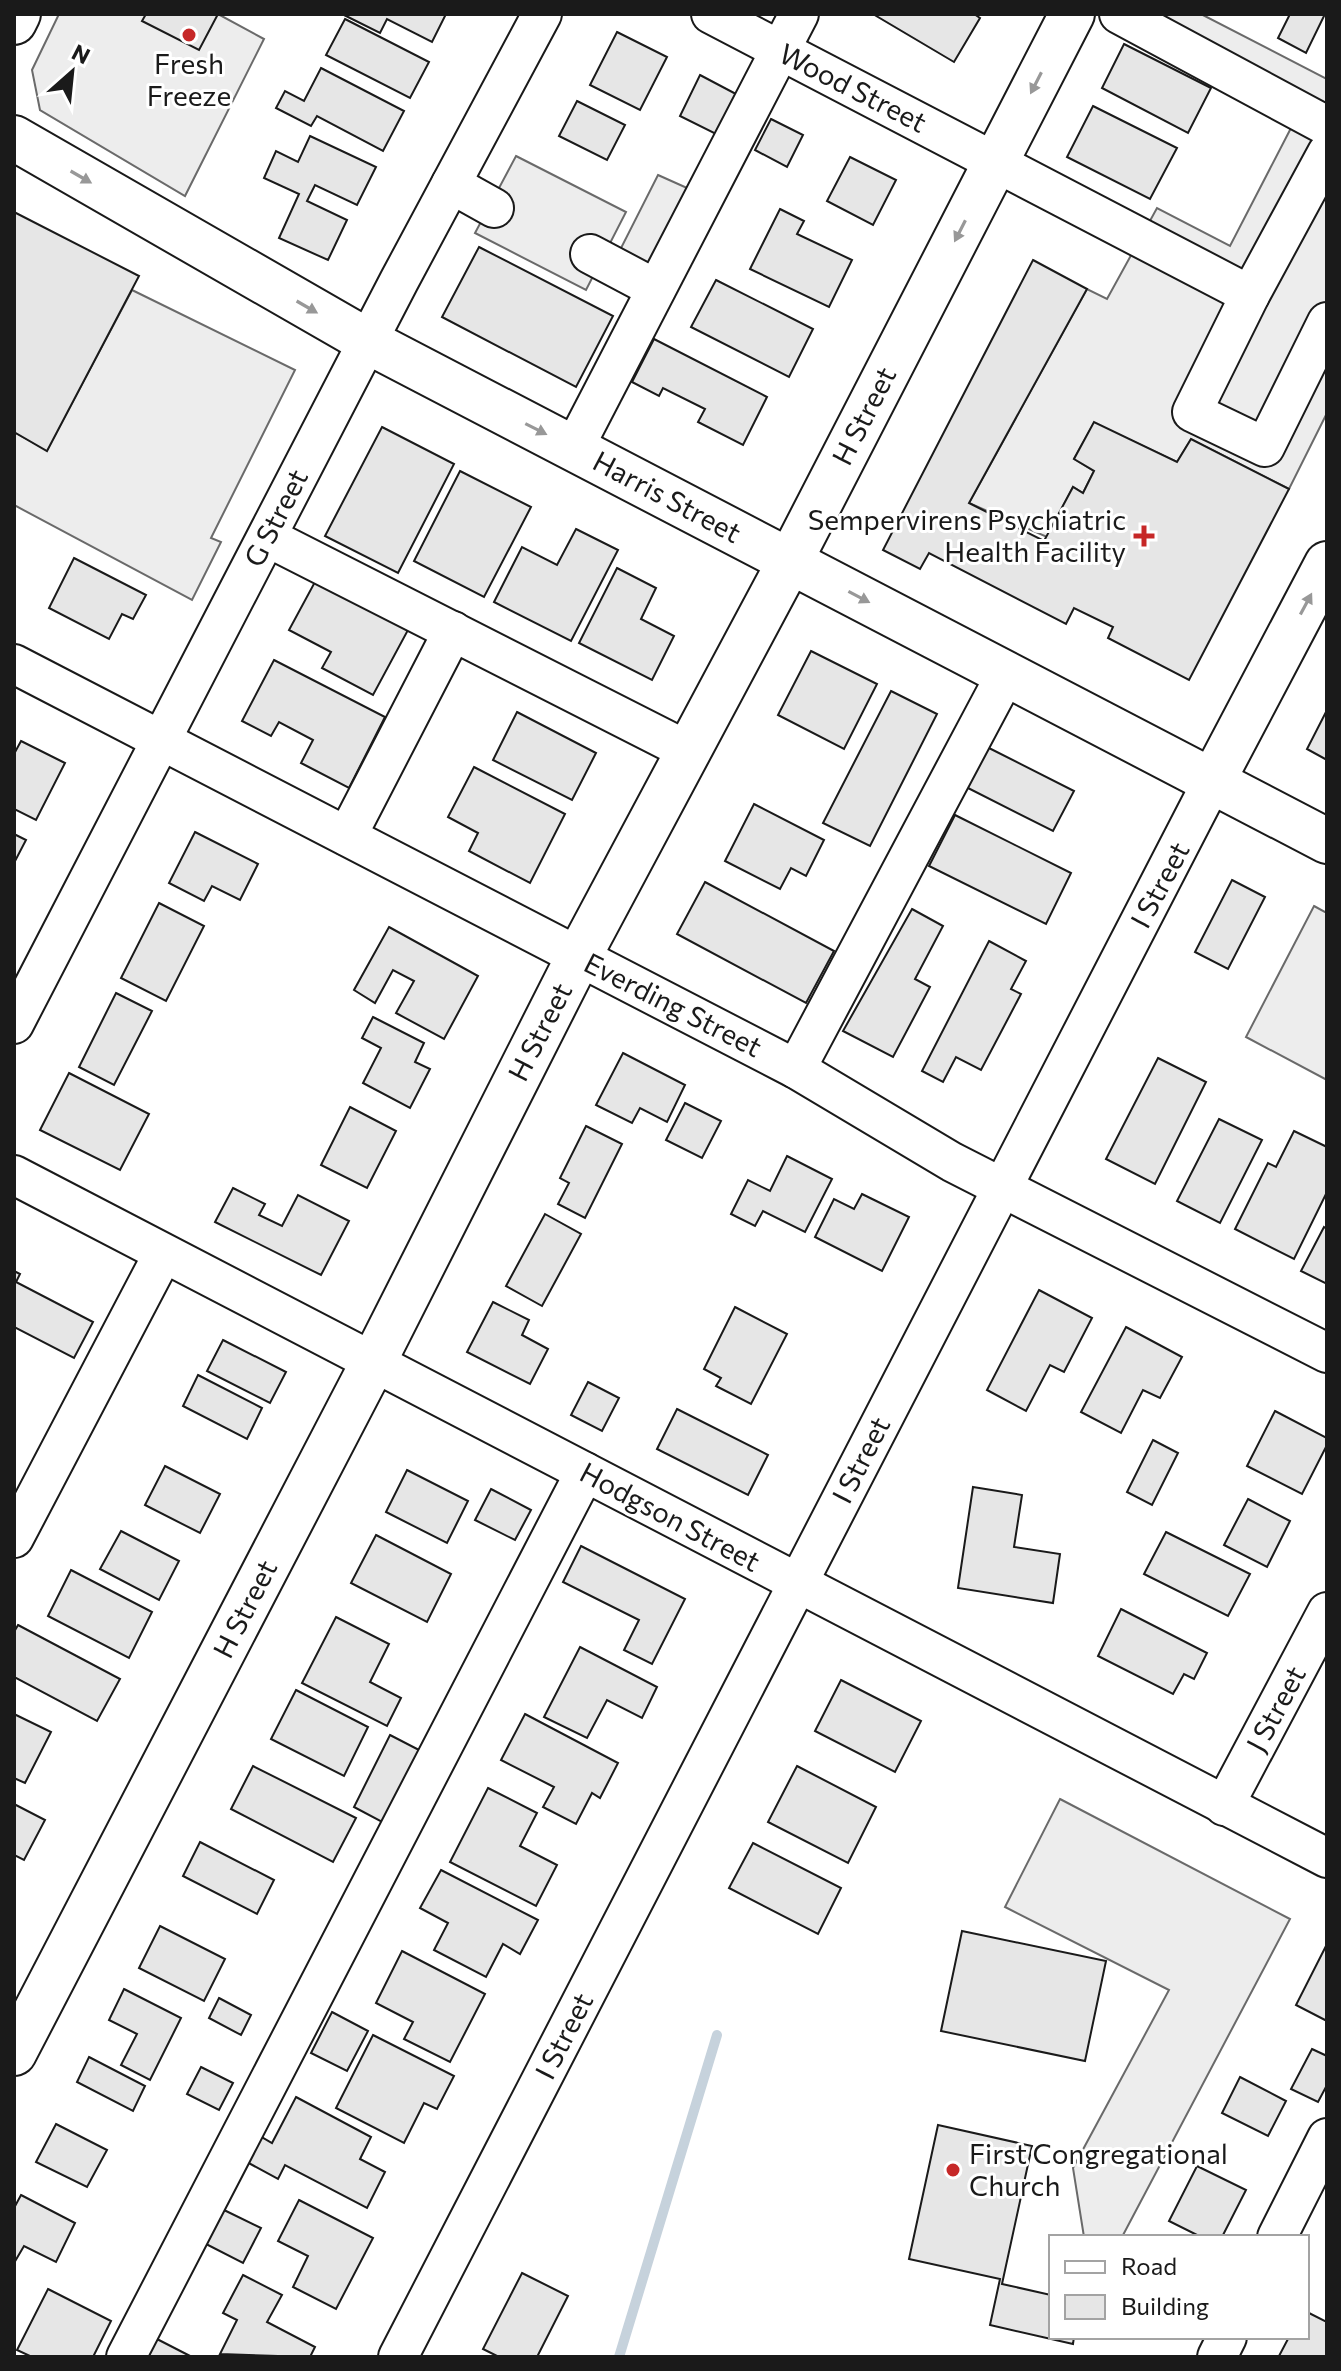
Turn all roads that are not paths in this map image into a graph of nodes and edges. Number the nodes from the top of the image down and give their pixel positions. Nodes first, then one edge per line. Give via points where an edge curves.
1 (18, 14) edge
2 (542, 14) edge
3 (711, 14) edge
4 (799, 14) edge
5 (1072, 14) edge
6 (1119, 14) edge
7 (14, 22) edge
8 (781, 50) junction
9 (1327, 126) edge
10 (14, 138) edge
11 (1327, 153) edge
12 (995, 162) junction
13 (451, 184) junction
14 (494, 208) dead end
15 (590, 254) dead end
16 (656, 289) junction
17 (1250, 295) junction
18 (1327, 322) edge
19 (369, 342) junction
20 (574, 448) junction
21 (267, 537) junction
22 (790, 561) junction
23 (1327, 564) edge
24 (453, 631) junction
25 (1285, 644) junction
26 (14, 664) edge
27 (1006, 674) junction
28 (1119, 733) junction
29 (161, 740) junction
30 (688, 751) junction
31 (1212, 782) junction
32 (347, 836) junction
33 (1327, 841) edge
34 (579, 956) junction
35 (14, 1024) edge
36 (796, 1069) junction
37 (14, 1175) edge
38 (1002, 1186) junction
39 (163, 1254) junction
40 (1327, 1353) edge
41 (374, 1361) junction
42 (585, 1472) junction
43 (14, 1538) edge
44 (797, 1585) junction
45 (1327, 1612) edge
46 (1224, 1806) junction
47 (1327, 1858) edge
48 (14, 2053) edge
49 (1327, 2138) edge
50 (1278, 2235) edge
51 (1226, 2339) edge
52 (126, 2357) edge
53 (398, 2357) edge
54 (1217, 2357) edge

1 - 7 main road
2 - 13 street, G Street
3 - 8 street, Wood Street
4 - 8 street
5 -> 12 main road, H Street
6 - 9 street
8 - 12 street, Wood Street
8 - 16 street
10 -> 19 main road, Harris Street
11 - 17 street
12 - 17 street, Wood Street
12 -> 22 main road, H Street
13 - 14 street
13 - 19 street, G Street
15 - 16 street
16 - 20 street
17 - 18 street via 1192,412 1265,447
19 -> 20 main road, Harris Street
19 - 21 street, G Street
20 - 22 main road, Harris Street
21 - 24 street
21 - 29 street, G Street
22 -> 27 main road, Harris Street
22 - 30 main road, H Street
25 -> 23 main road, I Street
24 - 30 street
24 - 32 street
25 - 28 main road via 1259,665 1213,735 1181,748 1161,739
25 - 31 main road, I Street
26 - 29 street, Everding Street
27 - 28 main road, Harris Street
27 - 36 street
28 - 31 main road, Harris Street
29 - 32 street, Everding Street
29 - 35 street, G Street
30 - 34 main road, H Street
31 - 33 main road, Harris Street
31 - 38 street, I Street
32 - 34 street, Everding Street
34 - 36 street, Everding Street
34 - 41 main road, H Street
36 - 38 street, Everding Street
37 - 39 street, Hodgson Street
38 - 40 street, Everding Street
38 - 44 street, I Street
39 - 41 street, Hodgson Street
39 - 43 street
41 - 42 street, Hodgson Street
41 - 48 main road, H Street
42 - 44 street, Hodgson Street
42 - 52 street
44 - 46 street, Hodgson Street
44 - 53 street, I Street
45 - 46 street, J Street
46 - 47 street, Hodgson Street
49 - 50 street
51 - 54 street

